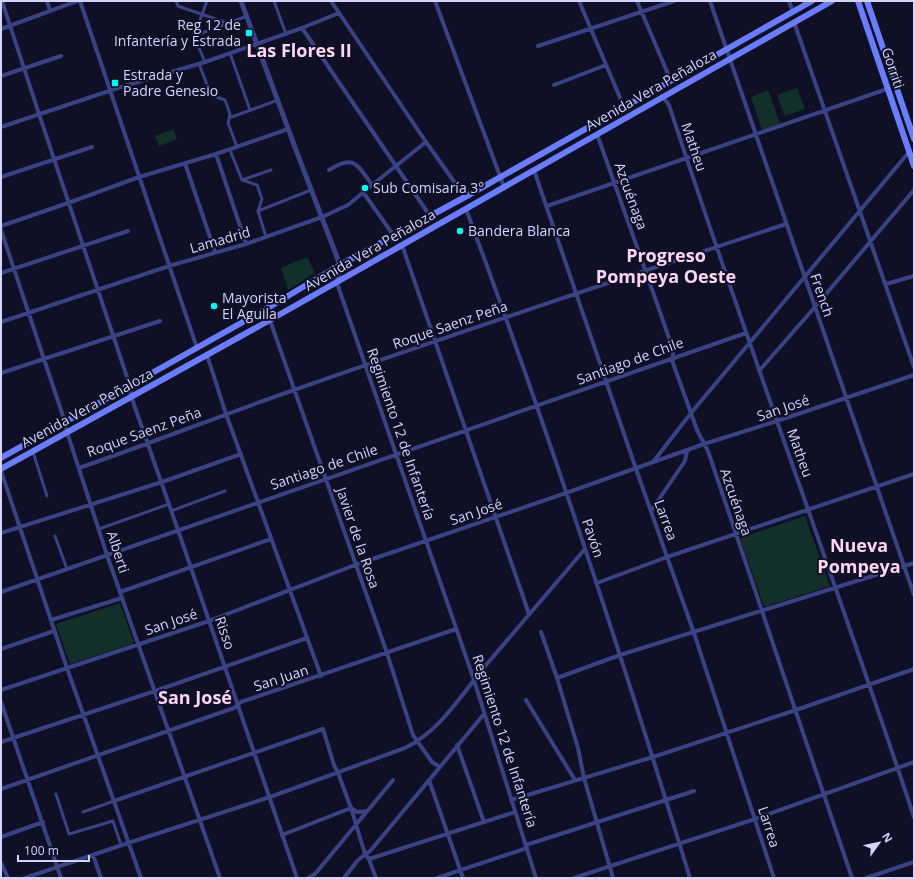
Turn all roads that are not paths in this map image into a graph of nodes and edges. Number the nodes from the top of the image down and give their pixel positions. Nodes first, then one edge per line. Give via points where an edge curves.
1 (2, 1) edge
2 (46, 1) edge
3 (77, 1) edge
4 (80, 1) edge
5 (176, 1) edge
6 (207, 1) edge
7 (241, 1) edge
8 (274, 1) edge
9 (331, 1) edge
10 (435, 1) edge
11 (579, 1) edge
12 (637, 1) edge
13 (674, 1) edge
14 (710, 1) edge
15 (789, 1) edge
16 (812, 1) edge
17 (832, 1) edge
18 (858, 1) edge
19 (867, 1) edge
20 (50, 11) junction
21 (641, 12) junction
22 (793, 12) junction
23 (339, 13) junction
24 (202, 16) junction
25 (247, 16) junction
26 (794, 22) junction
27 (227, 23) junction
28 (11, 26) junction
29 (302, 28) junction
30 (590, 28) junction
31 (1, 29) edge
32 (286, 34) junction
33 (194, 36) junction
34 (257, 44) junction
35 (538, 46) dead end
36 (726, 49) junction
37 (230, 53) junction
38 (60, 56) dead end
39 (730, 59) junction
40 (205, 62) junction
41 (199, 64) junction
42 (606, 65) junction
43 (24, 68) junction
44 (1, 76) edge
45 (671, 80) junction
46 (554, 85) dead end
47 (887, 89) junction
48 (110, 90) junction
49 (662, 97) junction
50 (278, 100) junction
51 (624, 107) junction
52 (250, 110) junction
53 (825, 110) junction
54 (39, 114) junction
55 (229, 118) junction
56 (1, 128) edge
57 (288, 129) junction
58 (597, 134) junction
59 (756, 134) junction
60 (914, 139) edge
61 (426, 142) junction
62 (92, 147) dead end
63 (237, 147) junction
64 (230, 150) junction
65 (909, 152) junction
66 (216, 154) junction
67 (686, 158) junction
68 (54, 159) junction
69 (186, 163) junction
70 (395, 166) junction
71 (914, 166) edge
72 (271, 170) dead end
73 (329, 170) dead end
74 (534, 170) junction
75 (1, 177) edge
76 (140, 177) junction
77 (500, 177) junction
78 (242, 180) junction
79 (614, 182) junction
80 (372, 185) junction
81 (504, 187) junction
82 (311, 190) junction
83 (914, 190) edge
84 (363, 192) junction
85 (465, 196) junction
86 (68, 203) junction
87 (547, 206) junction
88 (466, 209) junction
89 (258, 211) junction
90 (860, 211) junction
91 (430, 216) junction
92 (322, 217) junction
93 (786, 224) junction
94 (1, 226) edge
95 (1, 230) edge
96 (128, 231) dead end
97 (394, 236) junction
98 (266, 237) junction
99 (870, 241) junction
100 (246, 244) junction
101 (402, 245) junction
102 (83, 246) junction
103 (717, 247) junction
104 (215, 252) junction
105 (340, 265) junction
106 (169, 266) junction
107 (14, 269) junction
108 (646, 270) junction
109 (1, 273) edge
110 (914, 276) edge
111 (804, 277) junction
112 (336, 282) junction
113 (886, 284) junction
114 (98, 290) junction
115 (577, 294) junction
116 (815, 307) junction
117 (266, 309) junction
118 (29, 313) junction
119 (506, 318) junction
120 (270, 320) junction
121 (160, 321) dead end
122 (1, 322) edge
123 (746, 333) junction
124 (113, 336) junction
125 (436, 342) junction
126 (749, 344) junction
127 (197, 348) junction
128 (207, 355) junction
129 (673, 358) junction
130 (44, 359) junction
131 (365, 366) junction
132 (914, 367) edge
133 (759, 371) junction
134 (1, 373) edge
135 (914, 375) edge
136 (607, 382) junction
137 (130, 386) junction
138 (295, 390) junction
139 (131, 396) junction
140 (846, 397) junction
141 (536, 406) junction
142 (691, 413) junction
143 (226, 414) junction
144 (777, 421) junction
145 (65, 422) junction
146 (466, 430) junction
147 (67, 432) junction
148 (148, 444) junction
149 (704, 444) junction
150 (687, 451) junction
151 (32, 452) junction
152 (241, 454) junction
153 (396, 454) junction
154 (1, 458) edge
155 (653, 463) junction
156 (79, 468) junction
157 (636, 469) junction
158 (1, 470) edge
159 (914, 474) edge
160 (326, 478) junction
161 (162, 482) junction
162 (877, 487) junction
163 (225, 491) dead end
164 (566, 494) junction
165 (47, 496) dead end
166 (258, 502) junction
167 (169, 504) junction
168 (91, 505) junction
169 (809, 510) junction
170 (172, 511) junction
171 (651, 511) junction
172 (496, 517) junction
173 (20, 527) junction
174 (99, 529) junction
175 (178, 530) junction
176 (1, 533) edge
177 (736, 534) junction
178 (55, 536) dead end
179 (271, 539) junction
180 (426, 541) junction
181 (585, 550) junction
182 (107, 555) junction
183 (667, 557) junction
184 (914, 563) edge
185 (355, 565) junction
186 (904, 566) junction
187 (191, 568) junction
188 (67, 569) junction
189 (37, 579) junction
190 (597, 583) junction
191 (835, 588) junction
192 (289, 589) junction
193 (1, 592) edge
194 (120, 592) junction
195 (914, 595) edge
196 (122, 598) junction
197 (762, 611) junction
198 (529, 614) junction
199 (51, 620) junction
200 (209, 620) junction
201 (456, 629) junction
202 (54, 631) junction
203 (541, 632) dead end
204 (694, 633) junction
205 (307, 638) junction
206 (139, 645) junction
207 (1, 649) edge
208 (386, 653) junction
209 (620, 655) junction
210 (225, 667) junction
211 (67, 668) junction
212 (914, 669) edge
213 (320, 676) junction
214 (557, 678) junction
215 (474, 680) junction
216 (869, 684) junction
217 (1, 690) edge
218 (155, 691) junction
219 (526, 700) dead end
220 (1, 702) edge
221 (238, 705) junction
222 (796, 710) junction
223 (484, 714) junction
224 (83, 715) junction
225 (168, 731) junction
226 (727, 732) junction
227 (13, 738) junction
228 (1, 742) edge
229 (417, 742) junction
230 (457, 745) junction
231 (254, 753) junction
232 (98, 756) junction
233 (653, 757) junction
234 (914, 762) edge
235 (440, 766) junction
236 (898, 768) junction
237 (338, 772) junction
238 (184, 777) junction
239 (584, 778) junction
240 (29, 780) junction
241 (392, 780) dead end
242 (429, 780) junction
243 (575, 780) junction
244 (1, 789) edge
245 (694, 791) dead end
246 (56, 794) dead end
247 (824, 794) junction
248 (270, 797) junction
249 (511, 800) junction
250 (667, 800) junction
251 (114, 802) junction
252 (351, 808) junction
253 (367, 811) junction
254 (83, 812) dead end
255 (515, 812) junction
256 (914, 817) edge
257 (755, 819) junction
258 (200, 820) junction
259 (43, 822) junction
260 (484, 822) junction
261 (596, 823) junction
262 (356, 824) junction
263 (447, 833) junction
264 (282, 835) junction
265 (1, 837) edge
266 (128, 843) junction
267 (680, 844) junction
268 (121, 845) junction
269 (526, 847) junction
270 (366, 854) junction
271 (93, 855) junction
272 (369, 858) junction
273 (914, 862) edge
274 (1, 864) edge
275 (58, 867) junction
276 (610, 867) junction
277 (460, 870) junction
278 (8, 878) edge
279 (25, 878) edge
280 (62, 878) edge
281 (101, 878) edge
282 (141, 878) edge
283 (220, 878) edge
284 (297, 878) edge
285 (308, 878) edge
286 (344, 878) edge
287 (376, 878) edge
288 (437, 878) edge
289 (462, 878) edge
290 (536, 878) edge
291 (574, 878) edge
292 (613, 878) edge
293 (690, 878) edge
294 (774, 878) edge
295 (852, 878) edge
296 (866, 878) edge

1 - 28 street, Risso
2 - 20 street
3 - 20 street
4 - 48 street
5 - 24 street via 178,6
6 - 24 street
7 - 25 street
8 - 32 street
9 - 23 street
10 - 77 street
11 - 30 street
12 - 21 street
13 - 21 street
14 - 36 street, French
15 - 22 street
16 - 22 main road, Avenida Vera Peñaloza
17 - 26 main road, Avenida Vera Peñaloza
18 - 47 main road, Gorriti
19 - 60 main road, Gorriti
20 - 28 street
21 - 30 street
21 - 45 street
22 - 36 main road, Avenida Vera Peñaloza
23 - 29 street
23 - 61 street
24 - 27 street
24 - 33 street
25 - 27 street
25 - 34 street
26 - 39 main road, Avenida Vera Peñaloza
26 - 53 street
27 - 33 street
28 - 31 street
28 - 43 street, Risso
29 - 32 street
29 - 70 street
30 - 35 street
30 - 42 street
32 - 34 street
33 - 40 street
34 - 37 street
34 - 50 street
36 - 39 street, French
36 - 45 main road, Avenida Vera Peñaloza
37 - 40 street
37 - 52 street
38 - 43 street
39 - 49 main road, Avenida Vera Peñaloza
39 - 59 street, French
40 - 41 street
41 - 48 street
41 - 55 street via 211,95 225,100
42 - 46 street
42 - 51 street
43 - 44 street
43 - 54 street, Risso
45 - 51 main road, Avenida Vera Peñaloza
47 - 53 street
47 - 65 main road, Gorriti
48 - 54 street
48 - 76 street
49 - 58 main road, Avenida Vera Peñaloza
49 - 67 street, Matheu via 669,105
50 - 52 street
50 - 57 street
51 - 77 main road, Avenida Vera Peñaloza
52 - 55 street
53 - 59 street
53 - 90 street
54 - 56 street
54 - 68 street, Risso
55 - 63 street via 228,122
57 - 63 street
57 - 82 street
58 - 74 main road, Avenida Vera Peñaloza
58 - 79 street, Azcuénaga
59 - 67 street
59 - 93 street, French
61 - 70 street, Lamadrid
61 - 85 street
62 - 68 street
63 - 64 street
64 - 66 street
64 - 78 street
65 - 71 main road, Gorriti
65 - 90 street
66 - 69 street
66 - 100 street
67 - 79 street
67 - 103 street, Matheu
68 - 75 street
68 - 86 street, Risso
69 - 76 street
69 - 104 street
70 - 80 street, Lamadrid
70 - 91 street
72 - 78 street
73 - 80 street via 344,162 351,162 359,166
74 - 81 main road, Avenida Vera Peñaloza
74 - 87 street, Larrea
76 - 86 street
76 - 106 street
77 - 81 street
77 - 85 main road, Avenida Vera Peñaloza
78 - 89 street via 257,185 262,199
79 - 87 street
79 - 108 street, Azcuénaga
80 - 84 street, Lamadrid
81 - 88 main road, Avenida Vera Peñaloza
82 - 89 street
82 - 92 street
83 - 99 street
84 - 92 street, Lamadrid via 348,205
84 - 97 street
85 - 91 main road, Avenida Vera Peñaloza
86 - 94 street
86 - 102 street, Risso
87 - 115 street, Larrea
88 - 101 main road, Avenida Vera Peñaloza
88 - 119 street, Pavón
89 - 98 street
90 - 99 street
90 - 111 street
91 - 97 main road, Avenida Vera Peñaloza
92 - 98 street, Lamadrid
92 - 105 street
93 - 103 street, Roque Saenz Peña
93 - 111 street, French
95 - 107 street, Alberti
96 - 102 street
97 - 105 main road, Avenida Vera Peñaloza
98 - 100 street, Lamadrid
99 - 113 street
99 - 116 street
100 - 104 street, Lamadrid
101 - 112 main road, Avenida Vera Peñaloza
101 - 125 street
102 - 107 street
102 - 114 street, Risso
103 - 108 street, Roque Saenz Peña
103 - 123 street, Matheu
104 - 106 street, Lamadrid
105 - 112 street
105 - 117 main road, Avenida Vera Peñaloza
106 - 114 street, Lamadrid
106 - 127 street
107 - 109 street
107 - 118 street, Alberti
108 - 115 street, Roque Saenz Peña
108 - 129 street, Azcuénaga via 673,350
110 - 113 street
111 - 116 street, French
111 - 126 street
112 - 120 main road, Avenida Vera Peñaloza
112 - 131 street, Regimiento 12 de Infantería
113 - 132 street
114 - 118 street, Lamadrid
114 - 124 street, Risso
115 - 119 street, Roque Saenz Peña
115 - 136 street, Larrea
116 - 133 street
116 - 140 street, French
117 - 120 street, Javier de la Rosa
117 - 127 main road, Avenida Vera Peñaloza
118 - 122 street, Lamadrid
118 - 130 street, Alberti
119 - 125 street, Roque Saenz Peña
119 - 141 street, Pavón
120 - 128 main road, Avenida Vera Peñaloza
120 - 138 street, Javier de la Rosa
121 - 124 street
123 - 126 street, Matheu
123 - 129 street, Santiago de Chile
124 - 130 street
124 - 137 street, Risso
125 - 131 street, Roque Saenz Peña
125 - 146 street
126 - 133 street, Matheu
126 - 142 street
127 - 137 main road, Avenida Vera Peñaloza
128 - 139 main road, Avenida Vera Peñaloza
128 - 143 street
129 - 136 street, Santiago de Chile
129 - 142 street, Azcuénaga
130 - 134 street
130 - 145 street, Alberti
131 - 138 street, Roque Saenz Peña
131 - 153 street, Regimiento 12 de Infantería
133 - 144 street, Matheu
135 - 140 street, San José
136 - 141 street, Santiago de Chile
136 - 157 street, Larrea
137 - 139 street, Risso
137 - 145 main road, Avenida Vera Peñaloza
138 - 143 street, Roque Saenz Peña
138 - 160 street, Javier de la Rosa
139 - 147 main road, Avenida Vera Peñaloza
139 - 148 street, Risso
140 - 144 street, San José
140 - 162 street, French
141 - 146 street, Santiago de Chile
141 - 164 street, Pavón
142 - 149 street, Azcuénaga
142 - 155 street
143 - 148 street, Roque Saenz Peña
143 - 152 street
144 - 149 street, San José
144 - 169 street, Matheu
145 - 147 street, Alberti
145 - 154 main road, Avenida Vera Peñaloza
146 - 153 street, Santiago de Chile
146 - 172 street
147 - 151 main road, Avenida Vera Peñaloza
147 - 156 street, Alberti
148 - 156 street, Roque Saenz Peña
148 - 161 street, Risso
149 - 150 street, San José
149 - 177 street, Azcuénaga
150 - 155 street, San José
150 - 171 street via 685,461
151 - 158 main road, Avenida Vera Peñaloza
151 - 165 street
152 - 161 street
152 - 166 street
153 - 160 street, Santiago de Chile
153 - 180 street, Regimiento 12 de Infantería
155 - 157 street, San José
156 - 168 street, Alberti
157 - 164 street, San José
157 - 171 street, Larrea
158 - 173 street
159 - 162 street
160 - 166 street, Santiago de Chile
160 - 185 street, Javier de la Rosa
161 - 167 street, Risso
161 - 168 street
162 - 169 street
162 - 186 street, French
163 - 170 street
164 - 172 street, San José
164 - 181 street, Pavón
166 - 175 street, Santiago de Chile
166 - 179 street
167 - 170 street, Risso
167 - 174 street
168 - 173 street
168 - 174 street, Alberti
169 - 177 street
169 - 191 street, Matheu
170 - 175 street, Risso
171 - 183 street, Larrea
172 - 180 street, San José
172 - 198 street
173 - 176 street
173 - 189 street
174 - 182 street, Alberti
175 - 182 street, Santiago de Chile
175 - 187 street, Risso
177 - 183 street
177 - 197 street, Azcuénaga
178 - 188 street
179 - 187 street
179 - 192 street
180 - 185 street, San José
180 - 201 street, Regimiento 12 de Infantería
181 - 190 street, Pavón
181 - 198 street
182 - 188 street, Santiago de Chile
182 - 194 street, Alberti
183 - 190 street
183 - 204 street, Larrea
184 - 186 street
185 - 192 street, San José
185 - 208 street, Javier de la Rosa
186 - 191 street
186 - 195 street, French
187 - 194 street
187 - 200 street, Risso
188 - 189 street, Santiago de Chile
189 - 193 street, Santiago de Chile
189 - 199 street
190 - 209 street, Pavón
191 - 197 street
191 - 216 street, Matheu
192 - 200 street, San José
192 - 205 street
194 - 196 street, Alberti
196 - 199 street
196 - 206 street, Alberti
197 - 204 street
197 - 222 street, Azcuénaga
198 - 215 street
199 - 202 street
200 - 206 street, San José
200 - 210 street, Risso
201 - 208 street, San Juan
201 - 215 street, Regimiento 12 de Infantería
202 - 207 street
202 - 211 street
203 - 214 street
204 - 209 street
204 - 226 street, Larrea
205 - 210 street
205 - 213 street
206 - 211 street, San José
206 - 218 street, Alberti
208 - 213 street, San Juan
208 - 229 street, Javier de la Rosa
209 - 214 street
209 - 233 street, Pavón
210 - 218 street
210 - 221 street, Risso
211 - 217 street, San José
211 - 224 street
212 - 216 street
213 - 221 street, San Juan
214 - 239 street via 578,748
215 - 223 street, Regimiento 12 de Infantería
215 - 229 street via 438,724
216 - 222 street
216 - 236 street, Matheu
218 - 224 street
218 - 225 street, Alberti
219 - 243 street
220 - 227 street
221 - 225 street, San Juan
221 - 231 street, Risso
222 - 226 street
222 - 247 street, Azcuénaga
223 - 230 street
223 - 249 street, Regimiento 12 de Infantería
224 - 227 street
224 - 232 street
225 - 232 street, San Juan
225 - 238 street, Alberti
226 - 233 street
226 - 257 street, Larrea
227 - 228 street
227 - 240 street
229 - 235 street, Javier de la Rosa via 432,762
229 - 237 street
230 - 235 street
230 - 260 street
231 - 237 street via 322,729
231 - 238 street
231 - 248 street, Risso
232 - 240 street, San Juan
232 - 251 street
233 - 239 street
233 - 250 street, Pavón
234 - 236 street
235 - 242 street
236 - 247 street
236 - 256 street, Matheu
237 - 248 street
237 - 252 street
238 - 251 street
238 - 258 street, Alberti
239 - 243 street
239 - 261 street
240 - 244 street, San Juan
240 - 259 street
241 - 253 street
242 - 263 street
242 - 270 street
243 - 249 street
245 - 250 street
246 - 268 street via 69,834 113,821
247 - 257 street
247 - 295 street, Azcuénaga
248 - 258 street
248 - 264 street, Risso
249 - 255 street, Regimiento 12 de Infantería
250 - 261 street
250 - 267 street, Pavón
251 - 254 street
251 - 266 street
252 - 253 street via 357,812
252 - 262 street
252 - 264 street
253 - 262 street
255 - 260 street
255 - 269 street, Regimiento 12 de Infantería
257 - 267 street
257 - 294 street, Larrea
258 - 266 street
258 - 283 street, Alberti
259 - 265 street
259 - 275 street
260 - 263 street
261 - 269 street
261 - 276 street
262 - 270 street
262 - 285 street via 315,874
263 - 272 street
263 - 277 street
264 - 284 street, Risso
266 - 268 street
266 - 282 street
267 - 276 street
267 - 293 street, Pavón
268 - 271 street
269 - 277 street
269 - 290 street, Regimiento 12 de Infantería
270 - 272 street
270 - 286 street
271 - 275 street
271 - 281 street
272 - 287 street
273 - 296 street
274 - 278 street
275 - 279 street
275 - 280 street
276 - 291 street
276 - 292 street
277 - 288 street
277 - 289 street

